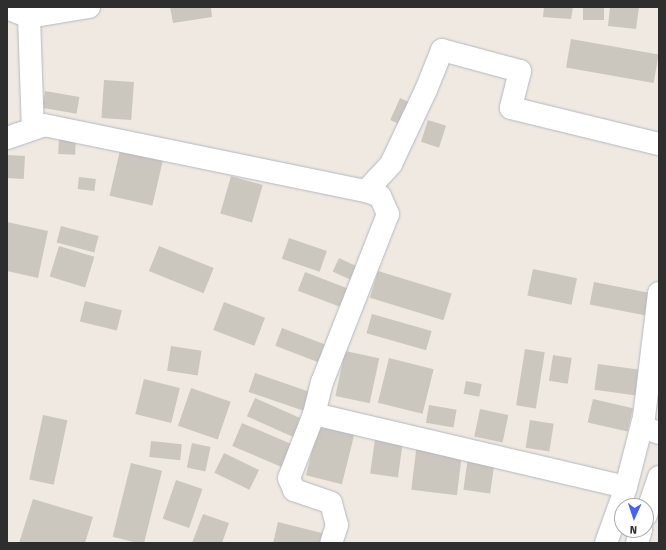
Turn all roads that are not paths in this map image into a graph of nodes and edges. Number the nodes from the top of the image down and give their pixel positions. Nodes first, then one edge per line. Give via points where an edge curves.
1 (89, 7) edge
2 (7, 8) edge
3 (29, 17) junction
4 (33, 129) junction
5 (7, 138) edge
6 (659, 144) edge
7 (366, 191) junction
8 (659, 293) edge
9 (314, 414) junction
10 (650, 430) edge
11 (659, 478) edge
12 (626, 487) junction
13 (652, 498) edge
14 (331, 543) edge
15 (606, 543) edge

1 - 3 street
2 - 3 street
3 - 4 street
4 - 5 street
4 - 7 street via 44,125
6 - 7 street via 511,108 520,71 442,50 391,164
7 - 9 street via 380,196 388,214 322,382
8 - 10 street
9 - 12 street
9 - 14 street via 289,478 294,490 331,503 337,525
10 - 12 street
11 - 13 street
12 - 15 street

